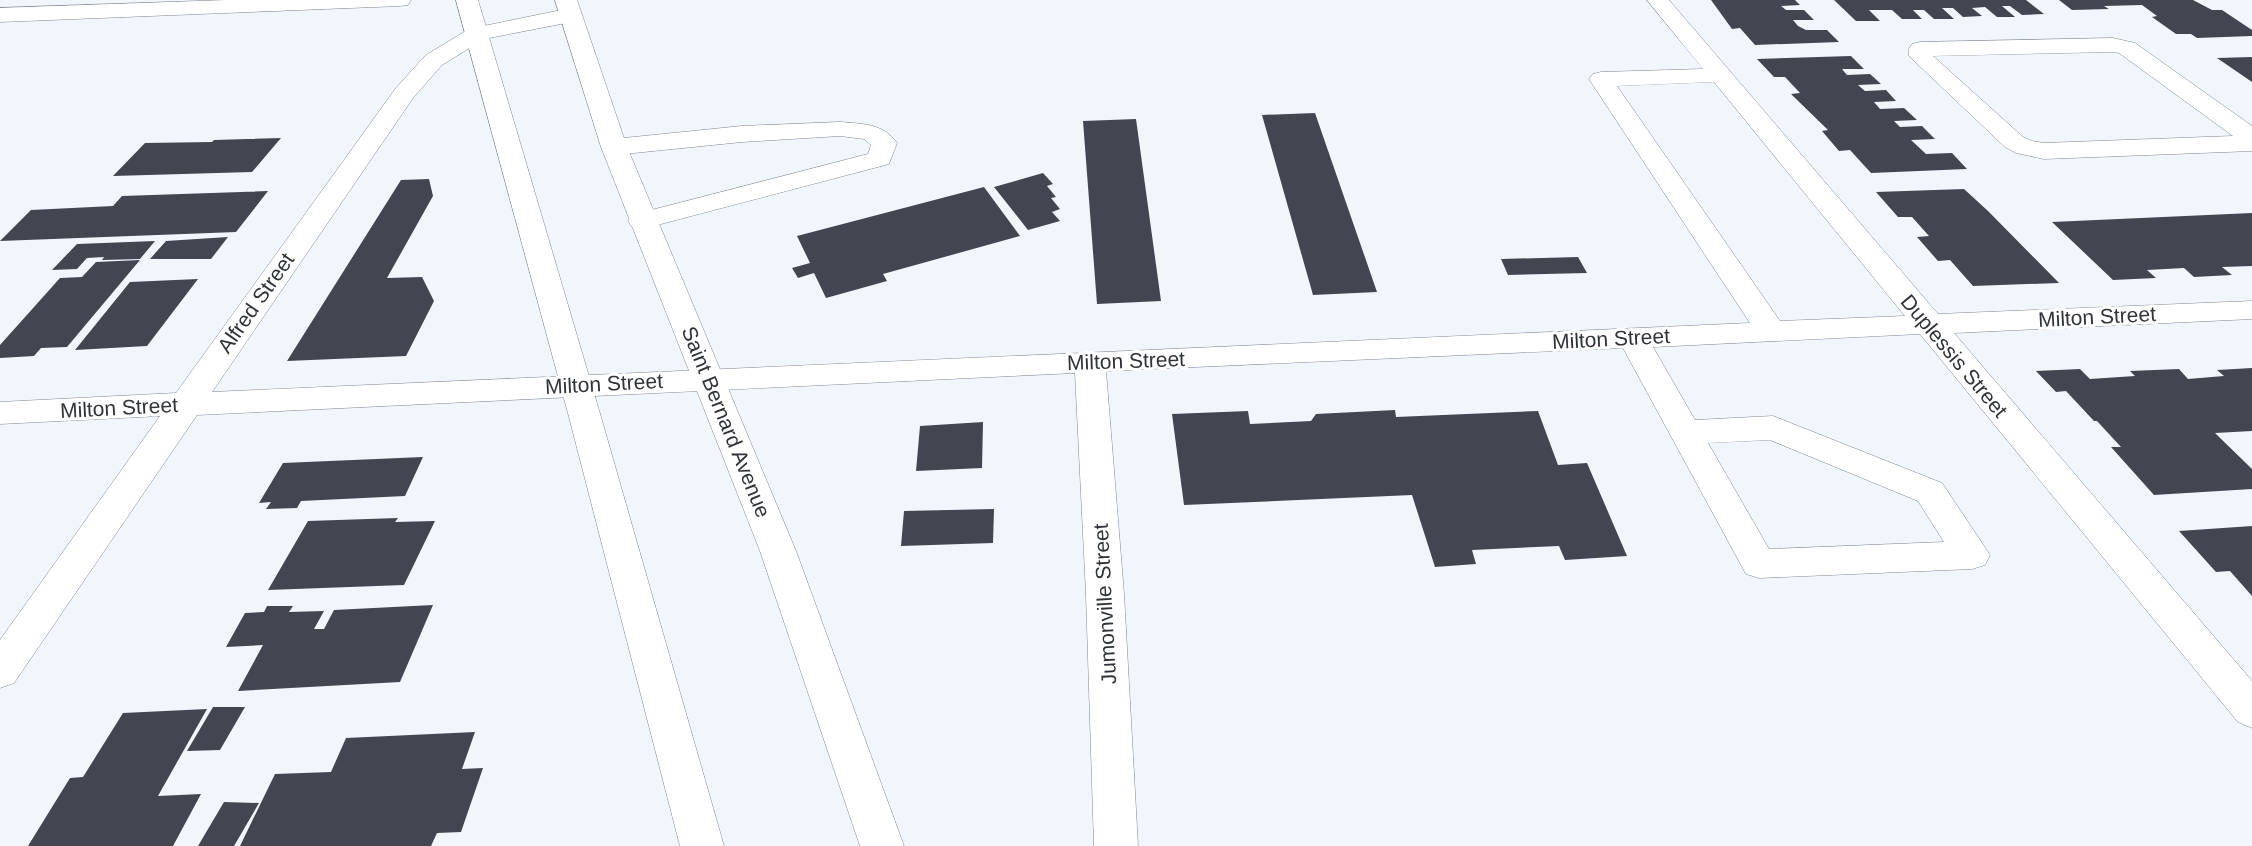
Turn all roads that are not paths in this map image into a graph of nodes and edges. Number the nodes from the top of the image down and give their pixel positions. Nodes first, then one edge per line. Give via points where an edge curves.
1 (400, 0) edge
2 (467, 0) edge
3 (1658, 0) edge
4 (569, 8) edge
5 (0, 15) edge
6 (477, 34) junction
7 (1721, 75) junction
8 (2252, 138) edge
9 (2252, 143) edge
10 (614, 147) junction
11 (642, 221) junction
12 (2252, 310) edge
13 (1928, 325) junction
14 (1772, 332) junction
15 (1633, 338) junction
16 (1090, 363) junction
17 (710, 379) junction
18 (576, 385) junction
19 (185, 404) junction
20 (0, 413) edge
21 (1685, 432) junction
22 (0, 671) edge
23 (2252, 710) edge
24 (702, 846) edge
25 (882, 846) edge
26 (1116, 846) edge

1 - 5 street
2 - 6 street
3 - 7 street, Duplessis Street
4 - 6 street, Alfred Street
4 - 10 street, Saint Bernard Avenue
6 - 18 street
6 - 19 street, Alfred Street via 434,60 404,93
7 - 13 street, Duplessis Street
7 - 14 street via 1601,79
8 - 9 street via 2127,48 2113,45 1920,49 1920,56 2025,148 2044,151
10 - 11 street, Saint Bernard Avenue
10 - 11 street via 840,129 871,132 884,143 880,159
11 - 17 street, Saint Bernard Avenue
12 - 13 street, Milton Street
13 - 14 street, Milton Street
13 - 23 street, Duplessis Street
14 - 15 street, Milton Street
15 - 16 street, Milton Street
15 - 21 street
16 - 17 street, Milton Street
16 - 26 street, Jumonville Street
17 - 18 street, Milton Street
17 - 25 street, Saint Bernard Avenue via 778,551
18 - 19 street, Milton Street
18 - 24 street
19 - 20 street, Milton Street
19 - 22 street, Alfred Street
21 - 21 street via 1759,564 1972,555 1930,492 1773,428

